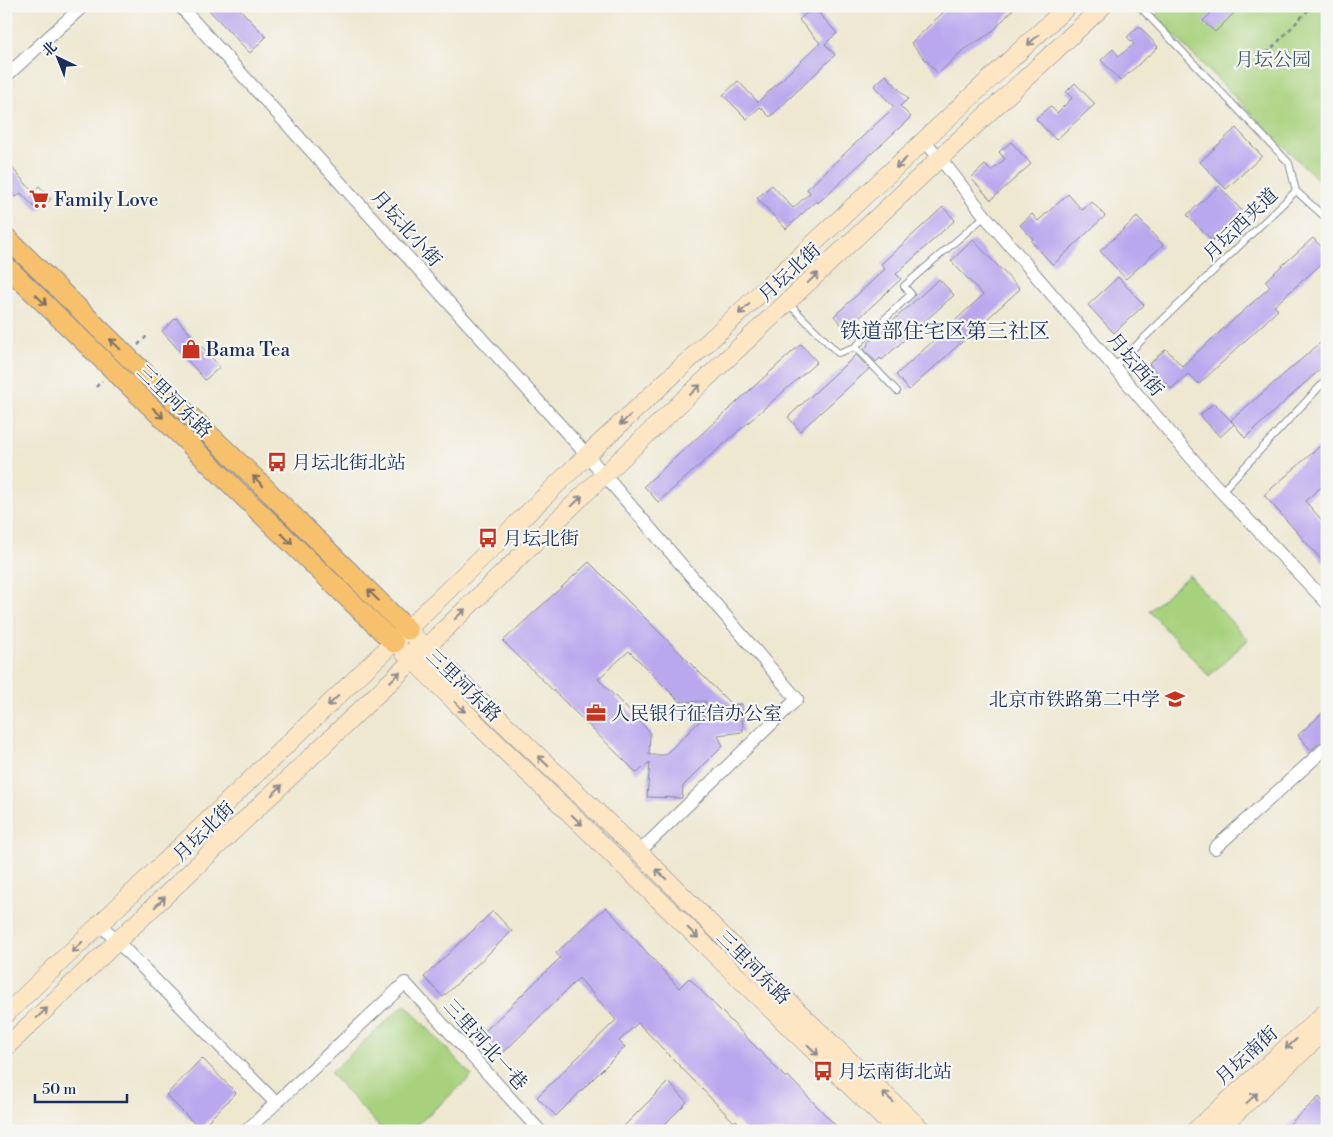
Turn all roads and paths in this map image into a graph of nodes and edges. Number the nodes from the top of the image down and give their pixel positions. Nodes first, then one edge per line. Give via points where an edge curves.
1 (83, 6) edge
2 (180, 6) edge
3 (1068, 6) edge
4 (1103, 6) edge
5 (1139, 6) edge
6 (1312, 6) edge
7 (1256, 65) dead end
8 (6, 76) edge
9 (924, 142) junction
10 (940, 158) junction
11 (1296, 191) junction
12 (985, 216) junction
13 (1327, 219) edge
14 (6, 237) edge
15 (6, 266) edge
16 (786, 304) junction
17 (855, 347) junction
18 (1114, 367) junction
19 (1327, 379) edge
20 (897, 391) dead end
21 (587, 455) junction
22 (604, 475) junction
23 (1221, 492) junction
24 (1327, 603) edge
25 (408, 630) junction
26 (394, 643) junction
27 (419, 654) junction
28 (1327, 747) edge
29 (1215, 848) dead end
30 (639, 852) junction
31 (100, 924) junction
32 (117, 942) junction
33 (1327, 1011) edge
34 (6, 1014) edge
35 (1327, 1029) edge
36 (6, 1047) edge
37 (276, 1103) junction
38 (246, 1131) edge
39 (540, 1131) edge
40 (897, 1131) edge
41 (923, 1131) edge
42 (1195, 1131) edge
43 (1216, 1131) edge

1 - 8 street
2 - 21 street, 月坛北小街
3 -> 9 main road, 月坛北街
4 - 10 main road, 月坛北街
5 - 11 lane, 月坛西夹道 via 1289,163
6 - 7 path
9 - 10 street, 月坛西街
9 -> 21 main road, 月坛北街
10 - 12 street, 月坛西街
16 -> 10 main road, 月坛北街
11 - 13 lane
11 - 18 lane, 月坛西夹道
12 - 17 lane via 904,286 911,294
12 - 18 street, 月坛西街
25 -> 14 main road, 三里河东路
15 -> 26 main road, 三里河东路
16 - 17 lane via 838,353
22 -> 16 main road, 月坛北街
17 - 20 lane
18 - 23 street, 月坛西街
19 - 23 lane
21 - 22 street, 月坛北小街
21 - 25 main road, 月坛北街
27 -> 22 main road, 月坛北街
22 - 30 street, 月坛北小街 via 797,699
23 - 24 street, 月坛西街
25 - 26 main road, 月坛北街
25 - 27 main road, 三里河东路
26 - 27 main road, 三里河东路
26 -> 31 main road, 月坛北街
30 -> 27 main road, 三里河东路
32 -> 27 main road, 月坛北街
27 -> 40 main road, 三里河东路 via 493,740
28 - 29 street
41 -> 30 main road, 三里河东路
31 - 32 street
31 -> 34 main road, 月坛北街
36 -> 32 main road, 月坛北街
32 - 37 street
33 -> 42 main road, 月坛南街
43 -> 35 main road, 月坛南街
37 - 38 street
37 - 39 street, 三里河北一巷 via 405,982

